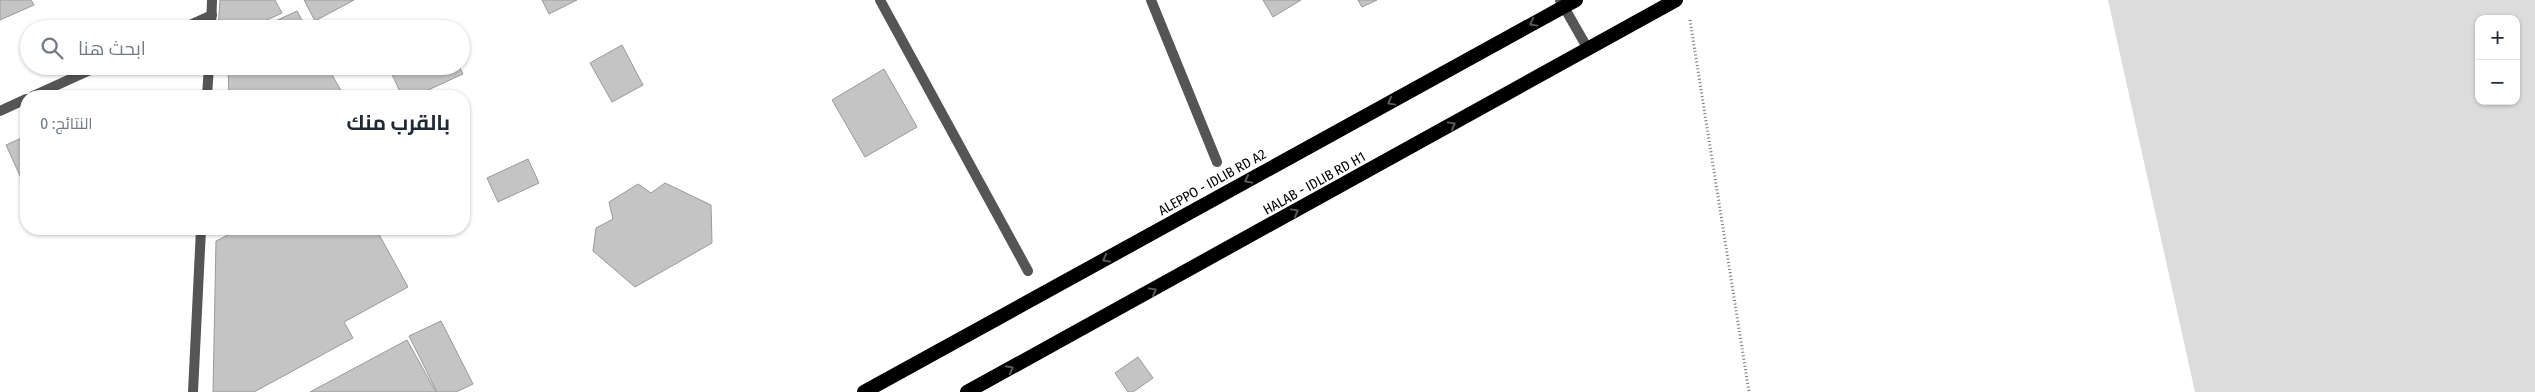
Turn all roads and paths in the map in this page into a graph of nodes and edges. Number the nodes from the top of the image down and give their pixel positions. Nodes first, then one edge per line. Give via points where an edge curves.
1 (212, 0) edge
2 (880, 0) edge
3 (1151, 0) edge
4 (1576, 0) edge
5 (1676, 0) edge
6 (1561, 4) edge
7 (1688, 10) dead end
8 (212, 15) junction
9 (201, 20) edge
10 (212, 20) edge
11 (1588, 49) junction
12 (79, 75) edge
13 (209, 75) edge
14 (46, 90) edge
15 (208, 90) edge
16 (20, 102) edge
17 (0, 111) edge
18 (1217, 162) dead end
19 (201, 235) edge
20 (1028, 271) dead end
21 (193, 392) edge
22 (864, 392) edge
23 (967, 392) edge
24 (1749, 392) edge

1 - 8 street
2 - 20 street
3 - 18 street
4 - 6 highway, ALEPPO - IDLIB RD A2
5 - 11 highway, HALAB - IDLIB RD H1
6 - 11 street
6 -> 22 highway, ALEPPO - IDLIB RD A2
7 - 24 path
8 - 9 street
8 - 10 street
23 -> 11 highway, HALAB - IDLIB RD H1
12 - 14 street
13 - 15 street
16 - 17 street
19 - 21 street

